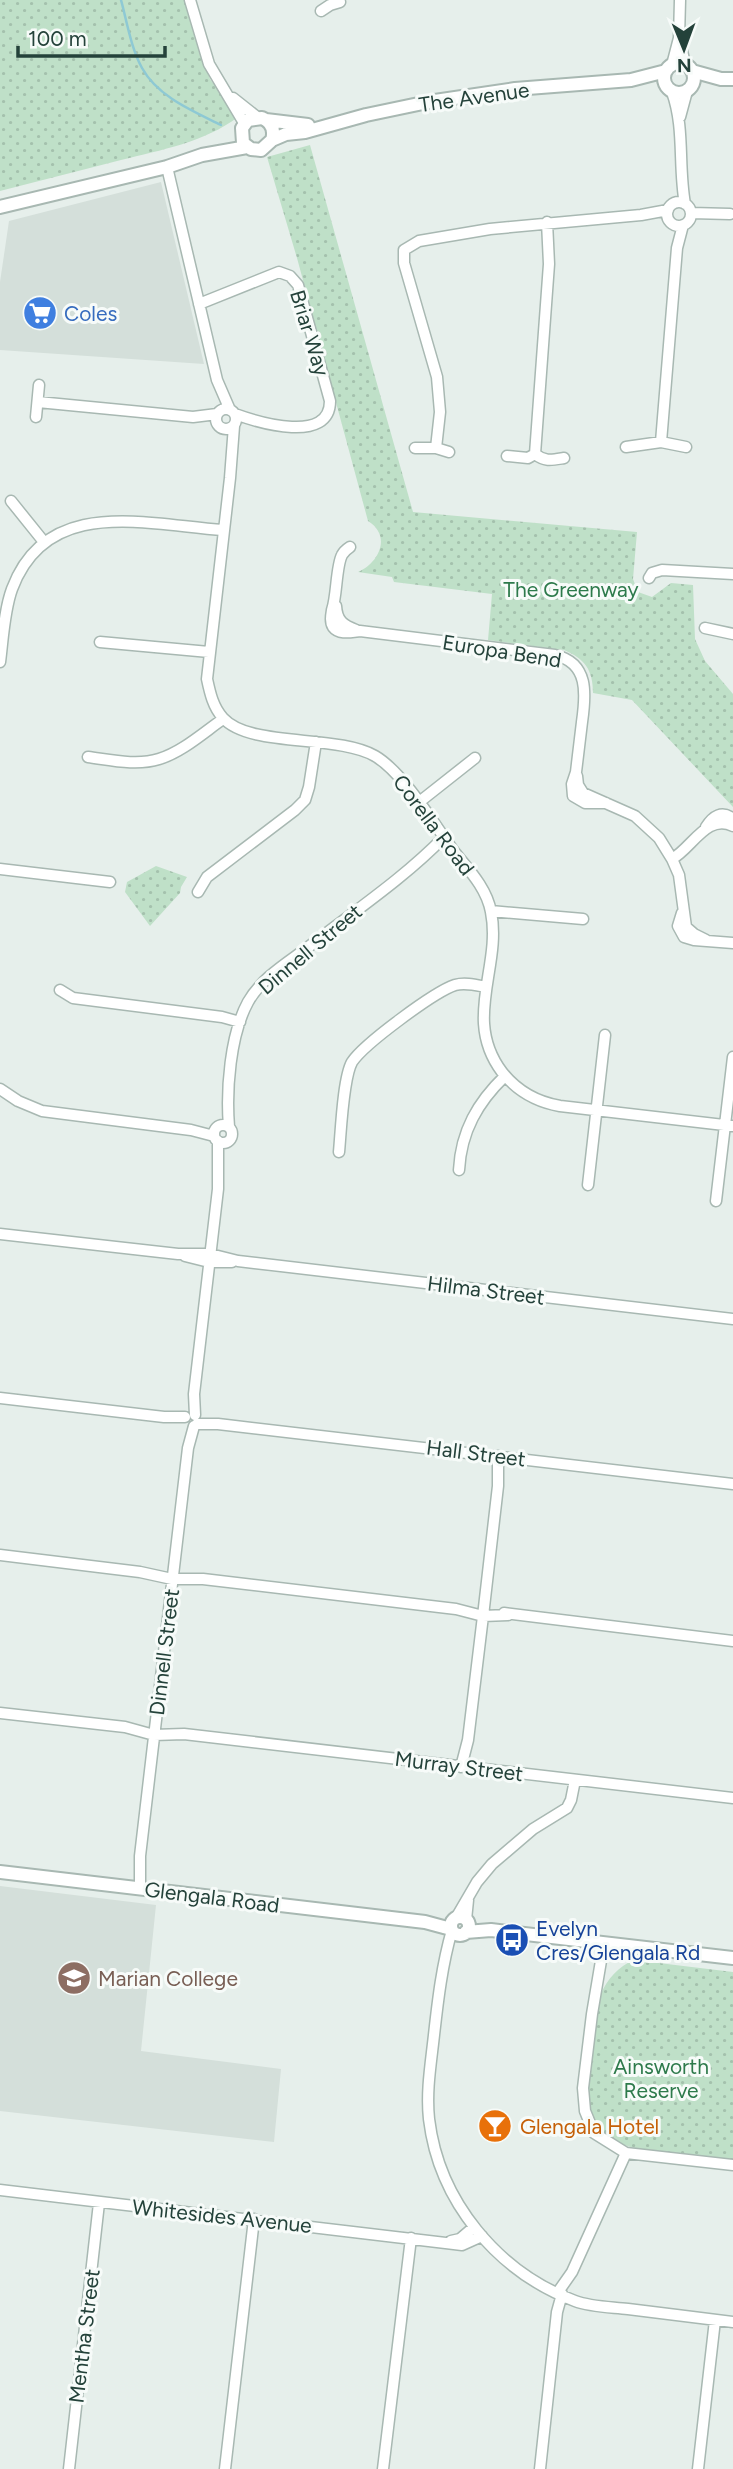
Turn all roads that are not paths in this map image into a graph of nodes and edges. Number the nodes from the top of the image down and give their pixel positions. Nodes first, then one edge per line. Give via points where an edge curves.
1 (190, 0) edge
2 (680, 0) edge
3 (679, 68) junction
4 (727, 79) edge
5 (631, 80) junction
6 (689, 88) junction
7 (669, 89) junction
8 (225, 90) junction
9 (680, 117) junction
10 (262, 119) junction
11 (318, 126) junction
12 (242, 128) junction
13 (272, 140) junction
14 (247, 147) junction
15 (202, 155) junction
16 (167, 167) junction
17 (0, 207) edge
18 (678, 214) junction
19 (730, 214) dead end
20 (547, 222) junction
21 (199, 304) junction
22 (218, 380) junction
23 (39, 385) dead end
24 (38, 402) junction
25 (36, 417) dead end
26 (233, 419) junction
27 (219, 420) junction
28 (661, 442) junction
29 (626, 447) dead end
30 (686, 447) dead end
31 (415, 448) dead end
32 (436, 449) junction
33 (449, 452) dead end
34 (535, 454) junction
35 (507, 456) dead end
36 (564, 458) dead end
37 (231, 462) junction
38 (11, 501) dead end
39 (223, 530) junction
40 (44, 542) junction
41 (350, 547) dead end
42 (733, 574) edge
43 (649, 578) dead end
44 (705, 628) dead end
45 (733, 634) edge
46 (100, 642) dead end
47 (209, 652) junction
48 (0, 662) edge
49 (223, 719) junction
50 (316, 743) junction
51 (88, 757) dead end
52 (475, 758) dead end
53 (418, 803) junction
54 (733, 819) edge
55 (733, 826) edge
56 (704, 830) junction
57 (447, 841) junction
58 (670, 854) junction
59 (0, 869) edge
60 (110, 882) dead end
61 (198, 892) dead end
62 (491, 911) junction
63 (583, 919) dead end
64 (733, 943) edge
65 (486, 986) junction
66 (60, 990) dead end
67 (240, 1022) junction
68 (605, 1035) dead end
69 (733, 1057) edge
70 (505, 1076) junction
71 (0, 1090) edge
72 (596, 1110) junction
73 (729, 1126) edge
74 (220, 1134) junction
75 (339, 1152) dead end
76 (458, 1170) dead end
77 (588, 1185) dead end
78 (716, 1201) dead end
79 (0, 1234) edge
80 (210, 1258) junction
81 (733, 1319) edge
82 (0, 1398) edge
83 (191, 1420) junction
84 (501, 1456) junction
85 (733, 1484) edge
86 (0, 1555) edge
87 (173, 1575) junction
88 (484, 1612) junction
89 (733, 1641) edge
90 (0, 1713) edge
91 (155, 1731) junction
92 (465, 1767) junction
93 (575, 1780) junction
94 (733, 1798) edge
95 (0, 1872) edge
96 (136, 1888) junction
97 (459, 1926) junction
98 (604, 1943) junction
99 (733, 1958) edge
100 (626, 2153) junction
101 (733, 2165) edge
102 (0, 2190) edge
103 (99, 2203) junction
104 (254, 2219) junction
105 (474, 2227) junction
106 (482, 2236) junction
107 (411, 2238) junction
108 (443, 2241) junction
109 (564, 2295) junction
110 (715, 2319) junction
111 (733, 2322) edge
112 (69, 2469) edge
113 (225, 2469) edge
114 (383, 2469) edge
115 (540, 2469) edge
116 (698, 2469) edge

1 - 8 street via 209,64
2 - 3 street
3 - 4 street, The Avenue
3 - 5 street, The Avenue
3 - 6 street
3 - 7 street via 664,79
4 - 6 street, The Avenue
5 - 7 street, The Avenue
5 - 11 street, The Avenue via 464,96
6 - 7 street, The Avenue
6 - 9 street
7 - 9 street
8 - 10 street
8 - 12 street
9 - 18 street
10 - 11 street, The Avenue
10 - 12 street
10 - 13 street via 273,129
11 - 13 street, The Avenue
12 - 14 street
12 - 15 street
13 - 14 street via 261,150
14 - 15 street
15 - 16 street
16 - 17 street
16 - 21 street
18 - 19 street
18 - 20 street
18 - 28 street
20 - 32 street via 419,241 404,250 437,377
20 - 34 street via 549,264
21 - 22 street
21 - 26 street, Briar Way via 279,272 298,285 330,409 313,426
22 - 26 street
22 - 27 street
23 - 24 street
24 - 25 street
24 - 27 street
26 - 27 street
26 - 27 street via 228,429
26 - 37 street
27 - 37 street
28 - 29 street
28 - 30 street
31 - 32 street
32 - 33 street
34 - 35 street
34 - 36 street via 542,460
37 - 39 street
38 - 40 street
39 - 40 street via 106,520 79,524
39 - 47 street
40 - 48 street via 12,590
41 - 58 street, Europa Bend via 341,558 335,601 339,620 346,626 555,654 572,662 585,692 578,785 583,793 643,822
42 - 43 street via 662,570
44 - 45 street
46 - 47 street
47 - 49 street via 207,679
49 - 50 street, Corella Road via 246,733
49 - 51 street via 159,759 139,762
50 - 53 street, Corella Road via 375,756
50 - 61 street via 305,800 206,877
52 - 53 street
53 - 57 street, Corella Road
54 - 56 street via 719,814
55 - 56 street via 720,822
56 - 58 street
57 - 62 street, Corella Road via 483,890
57 - 67 street, Dinnell Street via 272,975 249,1001
58 - 64 street, Europa Bend via 681,884 683,911 678,926 684,937
59 - 60 street
62 - 63 street
62 - 65 street, Corella Road
65 - 70 street, Corella Road via 486,1040
65 - 75 street via 463,984 445,989 361,1051 347,1079
66 - 67 street via 73,998
67 - 74 street, Dinnell Street
68 - 72 street
69 - 73 street
70 - 72 street, Corella Road via 520,1090 545,1102
70 - 76 street via 471,1118
71 - 74 street via 49,1112
72 - 73 street, Corella Road
72 - 77 street
73 - 78 street
74 - 80 street, Dinnell Street
79 - 80 street, Hilma Street
80 - 81 street, Hilma Street
80 - 83 street, Dinnell Street
82 - 83 street, Hall Street
83 - 84 street, Hall Street
83 - 87 street, Dinnell Street
84 - 85 street, Hall Street
84 - 88 street
86 - 87 street
87 - 88 street
87 - 91 street, Dinnell Street
88 - 89 street
88 - 92 street
90 - 91 street, Murray Street
91 - 92 street, Murray Street
91 - 96 street, Dinnell Street
92 - 93 street, Murray Street
93 - 94 street, Murray Street
93 - 97 street via 567,1808 509,1847 483,1874
95 - 96 street, Glengala Road
96 - 97 street, Glengala Road
97 - 98 street, Glengala Road
97 - 105 street via 445,1955 430,2067 430,2122 446,2180
98 - 99 street, Glengala Road
98 - 100 street via 583,2088 584,2111 594,2133
100 - 101 street
100 - 109 street
102 - 103 street, Whitesides Avenue
103 - 104 street, Whitesides Avenue
103 - 112 street, Mentha Street
104 - 107 street, Whitesides Avenue
104 - 113 street
105 - 106 street
105 - 108 street, Whitesides Avenue via 460,2239
106 - 108 street, Whitesides Avenue via 462,2245
106 - 109 street via 511,2264
107 - 108 street, Whitesides Avenue
107 - 114 street
109 - 110 street via 587,2304
109 - 115 street via 558,2305
110 - 111 street
110 - 116 street

